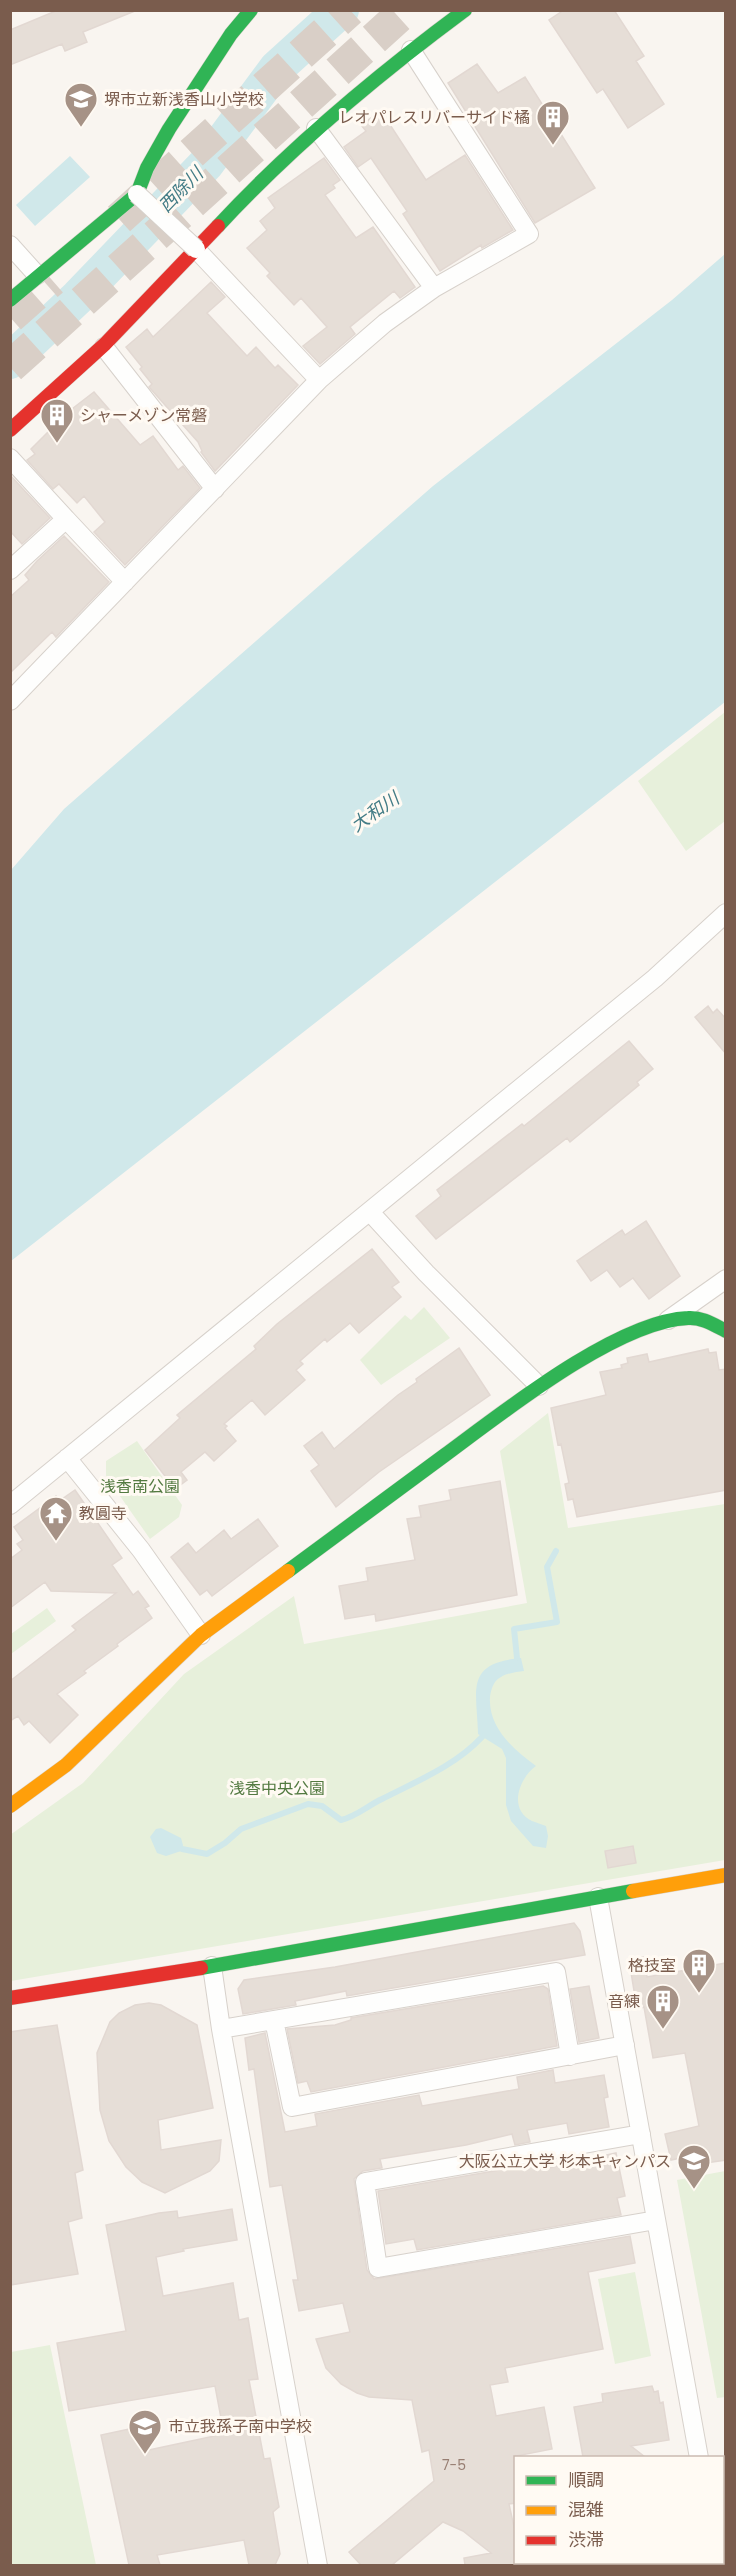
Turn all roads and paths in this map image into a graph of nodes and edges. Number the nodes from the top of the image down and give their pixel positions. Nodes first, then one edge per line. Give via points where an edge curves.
1 (251, 10) edge
2 (465, 10) edge
3 (411, 50) junction
4 (316, 128) junction
5 (137, 194) junction
6 (10, 245) edge
7 (196, 249) junction
8 (37, 275) junction
9 (434, 288) junction
10 (10, 300) edge
11 (104, 347) junction
12 (319, 380) junction
13 (10, 430) edge
14 (10, 458) edge
15 (215, 489) junction
16 (66, 519) junction
17 (10, 570) edge
18 (125, 582) junction
19 (10, 701) edge
20 (726, 913) edge
21 (370, 1212) junction
22 (726, 1280) edge
23 (665, 1322) junction
24 (726, 1331) edge
25 (539, 1386) junction
26 (67, 1458) junction
27 (10, 1505) edge
28 (201, 1635) junction
29 (10, 1806) edge
30 (726, 1875) edge
31 (598, 1897) junction
32 (212, 1966) junction
33 (10, 1998) edge
34 (274, 2020) junction
35 (221, 2029) junction
36 (625, 2045) junction
37 (570, 2056) junction
38 (641, 2134) junction
39 (656, 2220) junction
40 (699, 2456) edge
41 (318, 2565) edge

1 - 5 street via 169,129
2 - 3 street
3 - 4 street
3 - 9 street via 529,234
4 - 7 street
4 - 9 street
5 - 7 street, bridge
5 - 8 street
6 - 8 street
7 - 11 street
7 - 12 street
8 - 10 street
9 - 12 street via 385,323
11 - 13 street via 60,391
11 - 15 street
12 - 15 street
14 - 16 street
15 - 18 street
16 - 17 street
16 - 18 street
18 - 19 street
20 - 21 street via 655,978
21 - 25 street via 426,1274
21 - 26 street
22 - 23 street
23 - 24 street via 705,1320
23 - 25 street
25 - 28 street
26 - 27 street
26 - 28 street via 141,1550
28 - 29 street via 66,1765
30 - 31 street
31 - 32 street
31 - 36 street
32 - 33 street
32 - 35 street
34 - 35 street
34 - 37 street via 556,1972
34 - 37 street via 292,2107
35 - 41 street
36 - 37 street
36 - 38 street
38 - 39 street
38 - 39 street via 365,2182 378,2268
39 - 40 street

